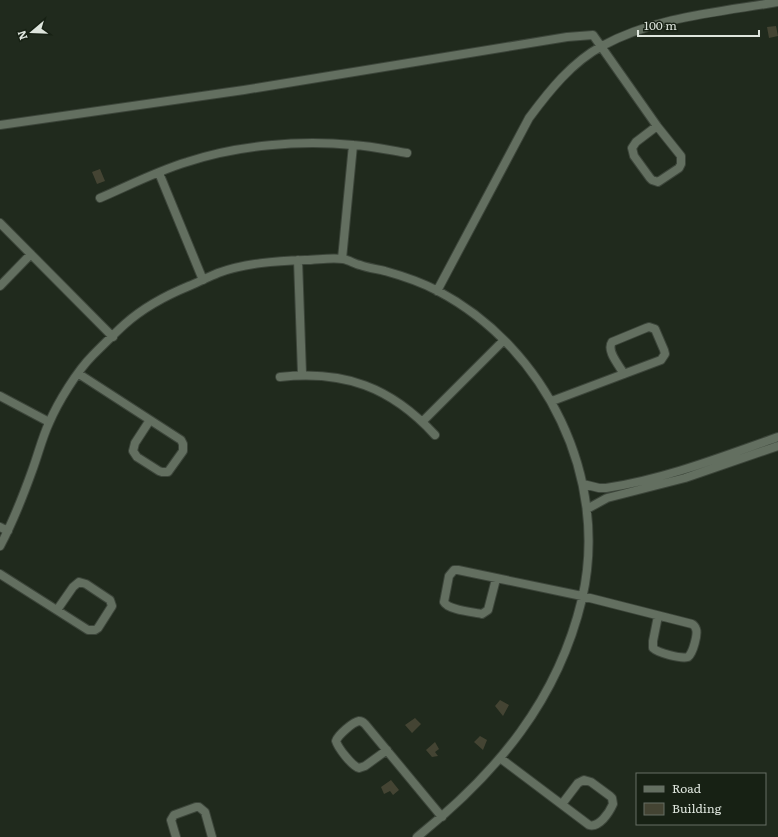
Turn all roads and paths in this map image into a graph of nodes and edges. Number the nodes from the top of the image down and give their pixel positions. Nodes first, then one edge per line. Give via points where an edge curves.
1 (778, 2) edge
2 (601, 46) junction
3 (0, 125) edge
4 (657, 126) junction
5 (353, 145) junction
6 (407, 153) dead end
7 (159, 173) junction
8 (100, 198) dead end
9 (0, 223) edge
10 (31, 254) junction
11 (342, 259) junction
12 (298, 260) junction
13 (202, 280) junction
14 (0, 286) edge
15 (437, 291) junction
16 (113, 337) junction
17 (504, 340) junction
18 (79, 374) junction
19 (302, 374) junction
20 (624, 374) junction
21 (280, 377) dead end
22 (0, 396) edge
23 (552, 401) junction
24 (150, 420) junction
25 (423, 421) junction
26 (49, 422) junction
27 (436, 435) dead end
28 (778, 437) edge
29 (778, 446) edge
30 (583, 484) junction
31 (632, 487) junction
32 (587, 509) junction
33 (0, 527) edge
34 (8, 531) junction
35 (0, 546) edge
36 (0, 574) edge
37 (496, 579) junction
38 (582, 596) junction
39 (57, 610) junction
40 (658, 616) junction
41 (387, 750) junction
42 (500, 758) junction
43 (562, 804) junction
44 (442, 817) junction
45 (176, 837) edge
46 (212, 837) edge
47 (417, 837) edge

1 - 2 street via 669,21
2 - 3 street via 593,36 567,38 244,90
2 - 4 street
2 - 15 street via 561,78 529,118
4 - 4 street via 682,160 679,168 658,182 650,178 634,156 632,148
5 - 6 street
5 - 7 street via 306,143 266,146 187,161
5 - 11 street
7 - 8 street
7 - 13 street
9 - 10 street
10 - 14 street
10 - 16 street
11 - 12 street
11 - 15 street via 387,271
12 - 13 street via 245,266
12 - 19 street
13 - 16 street via 170,294 148,308 126,323
15 - 17 street via 461,305
16 - 18 street via 92,356
17 - 23 street via 522,359
17 - 25 street
18 - 24 street
18 - 26 street
19 - 21 street
19 - 25 street via 354,381 373,388 402,404
20 - 20 street via 664,357 664,350 655,328 646,328 615,340 610,345 610,352
20 - 23 street
22 - 26 street
23 - 30 street via 570,442
24 - 24 street via 181,440 183,444 183,451 168,472 159,471 137,457 133,451 135,443
25 - 27 street
26 - 34 street via 24,495
28 - 31 street
29 - 31 street via 685,478
30 - 31 street via 599,488
30 - 32 street
31 - 32 street
32 - 38 street via 587,553
33 - 34 street
34 - 35 street
36 - 39 street
37 - 37 street via 454,570 448,576 444,602 451,607 485,614
37 - 38 street
38 - 40 street
38 - 42 street via 573,632 546,692 523,729
39 - 39 street via 91,631 98,628 111,609 111,603 108,598 79,582
40 - 40 street via 653,648 682,658 688,657 692,653 697,633 695,626
41 - 41 street via 362,722 355,722 338,736 336,741 353,765 359,768 366,766
41 - 44 street
42 - 43 street
42 - 44 street
43 - 43 street via 592,826 599,823 613,804 610,796 584,780
44 - 47 street
45 - 46 street via 171,820 174,815 200,807 205,812

